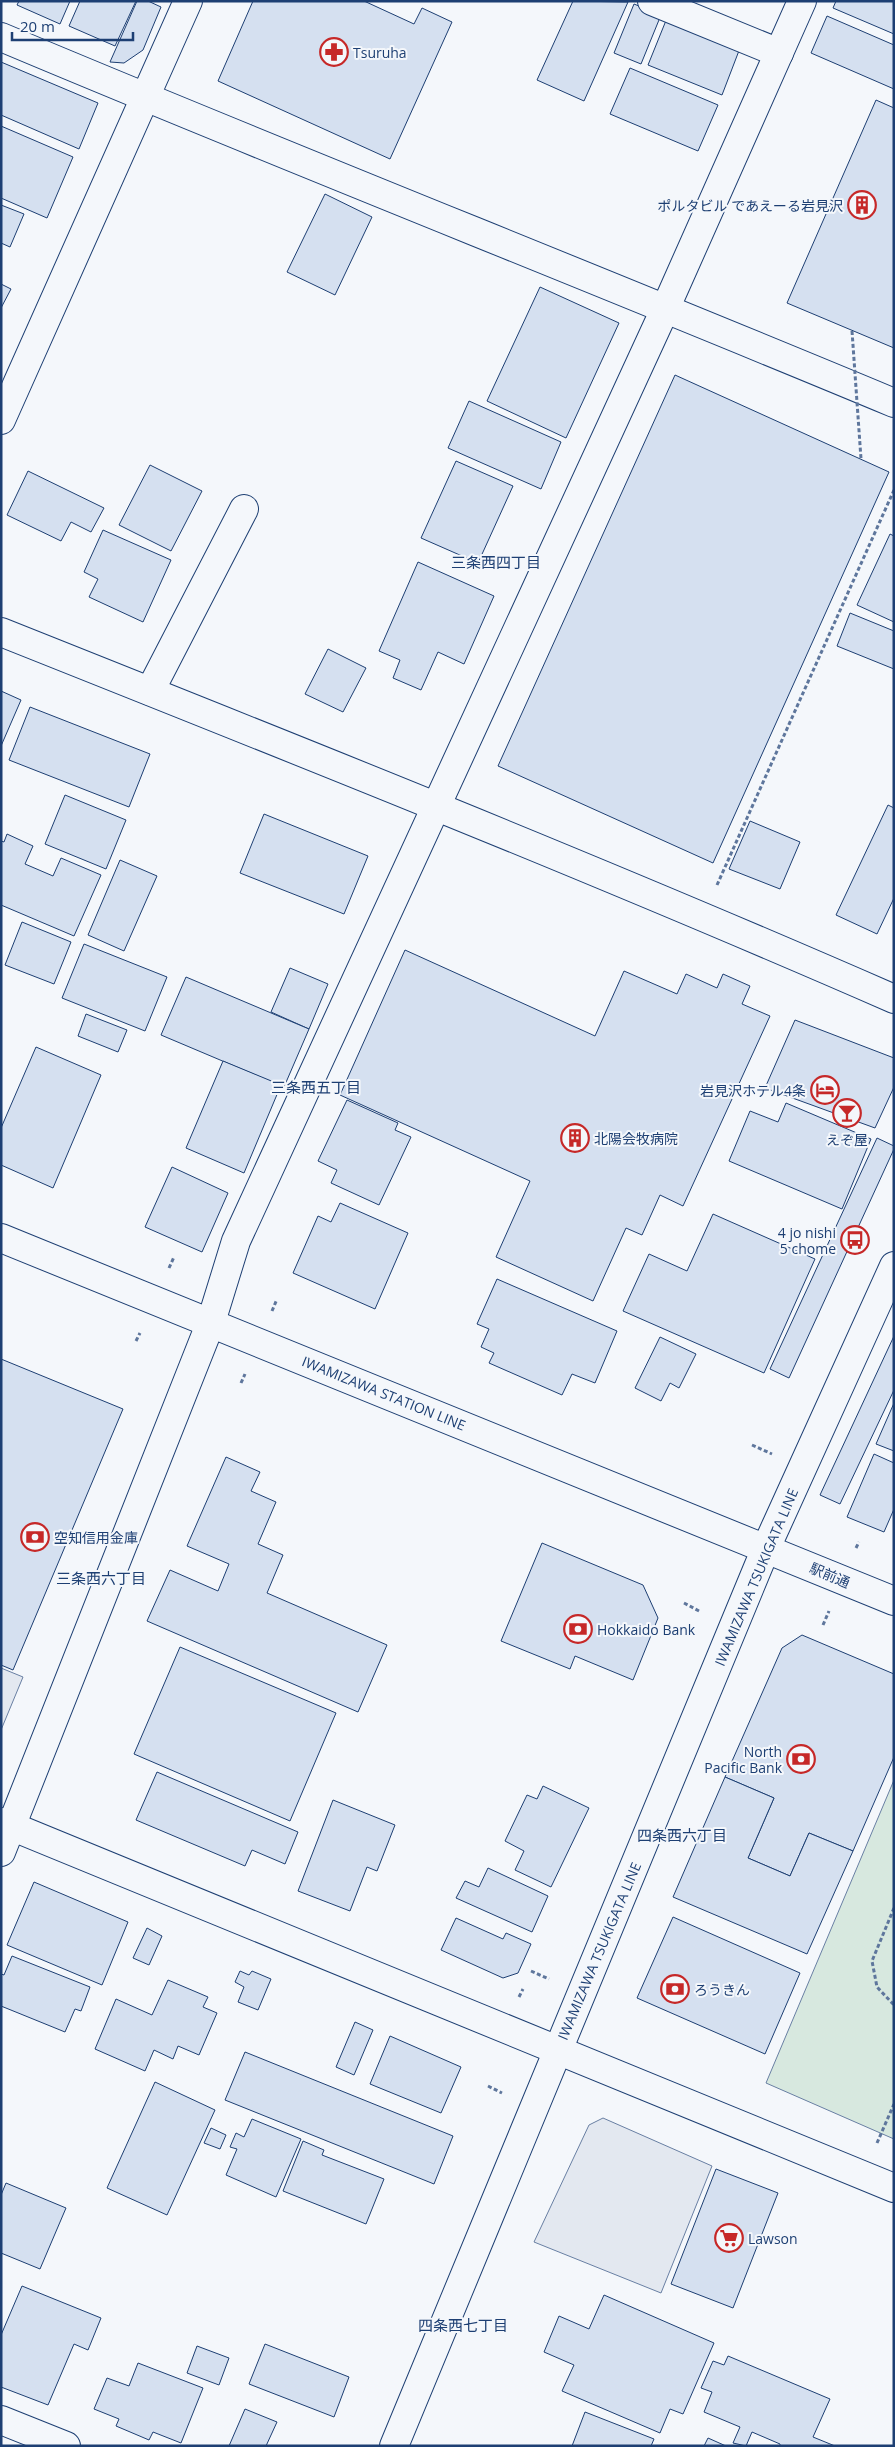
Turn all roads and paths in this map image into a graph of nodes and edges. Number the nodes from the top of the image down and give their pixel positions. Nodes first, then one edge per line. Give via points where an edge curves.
1 (188, 1) edge
2 (652, 1) edge
3 (802, 1) edge
4 (1, 37) edge
5 (779, 53) junction
6 (144, 97) junction
7 (666, 307) junction
8 (852, 331) dead end
9 (894, 403) edge
10 (1, 420) edge
11 (861, 459) dead end
12 (894, 490) edge
13 (244, 509) dead end
14 (1, 632) edge
15 (150, 691) junction
16 (437, 806) junction
17 (703, 915) junction
18 (894, 999) edge
19 (1, 1238) edge
20 (894, 1266) edge
21 (211, 1322) junction
22 (766, 1548) junction
23 (894, 1601) edge
24 (7, 1824) edge
25 (1, 1852) edge
26 (894, 1908) edge
27 (894, 2005) edge
28 (558, 2051) junction
29 (894, 2104) edge
30 (877, 2144) dead end
31 (894, 2188) edge
32 (1, 2420) edge
33 (66, 2446) edge
34 (394, 2446) edge

1 - 6 street
2 - 5 street
3 - 5 street
4 - 6 street
5 - 7 street
6 - 7 street
6 - 10 street
7 - 9 street
7 - 16 street
8 - 11 path, bridge
12 - 17 path
13 - 15 street
14 - 15 street
15 - 16 street
16 - 17 street
16 - 21 street via 236,1241
17 - 18 street
19 - 21 street, IWAMIZAWA STATION LINE
20 - 22 street, IWAMIZAWA TSUKIGATA LINE
21 - 22 street, IWAMIZAWA STATION LINE via 690,1520
21 - 24 street
22 - 23 street, 駅前通
22 - 28 street, IWAMIZAWA TSUKIGATA LINE
24 - 25 street
24 - 28 street
26 - 27 path via 872,1961 877,1987
28 - 31 street
28 - 34 street, IWAMIZAWA TSUKIGATA LINE
29 - 30 path
32 - 33 street

